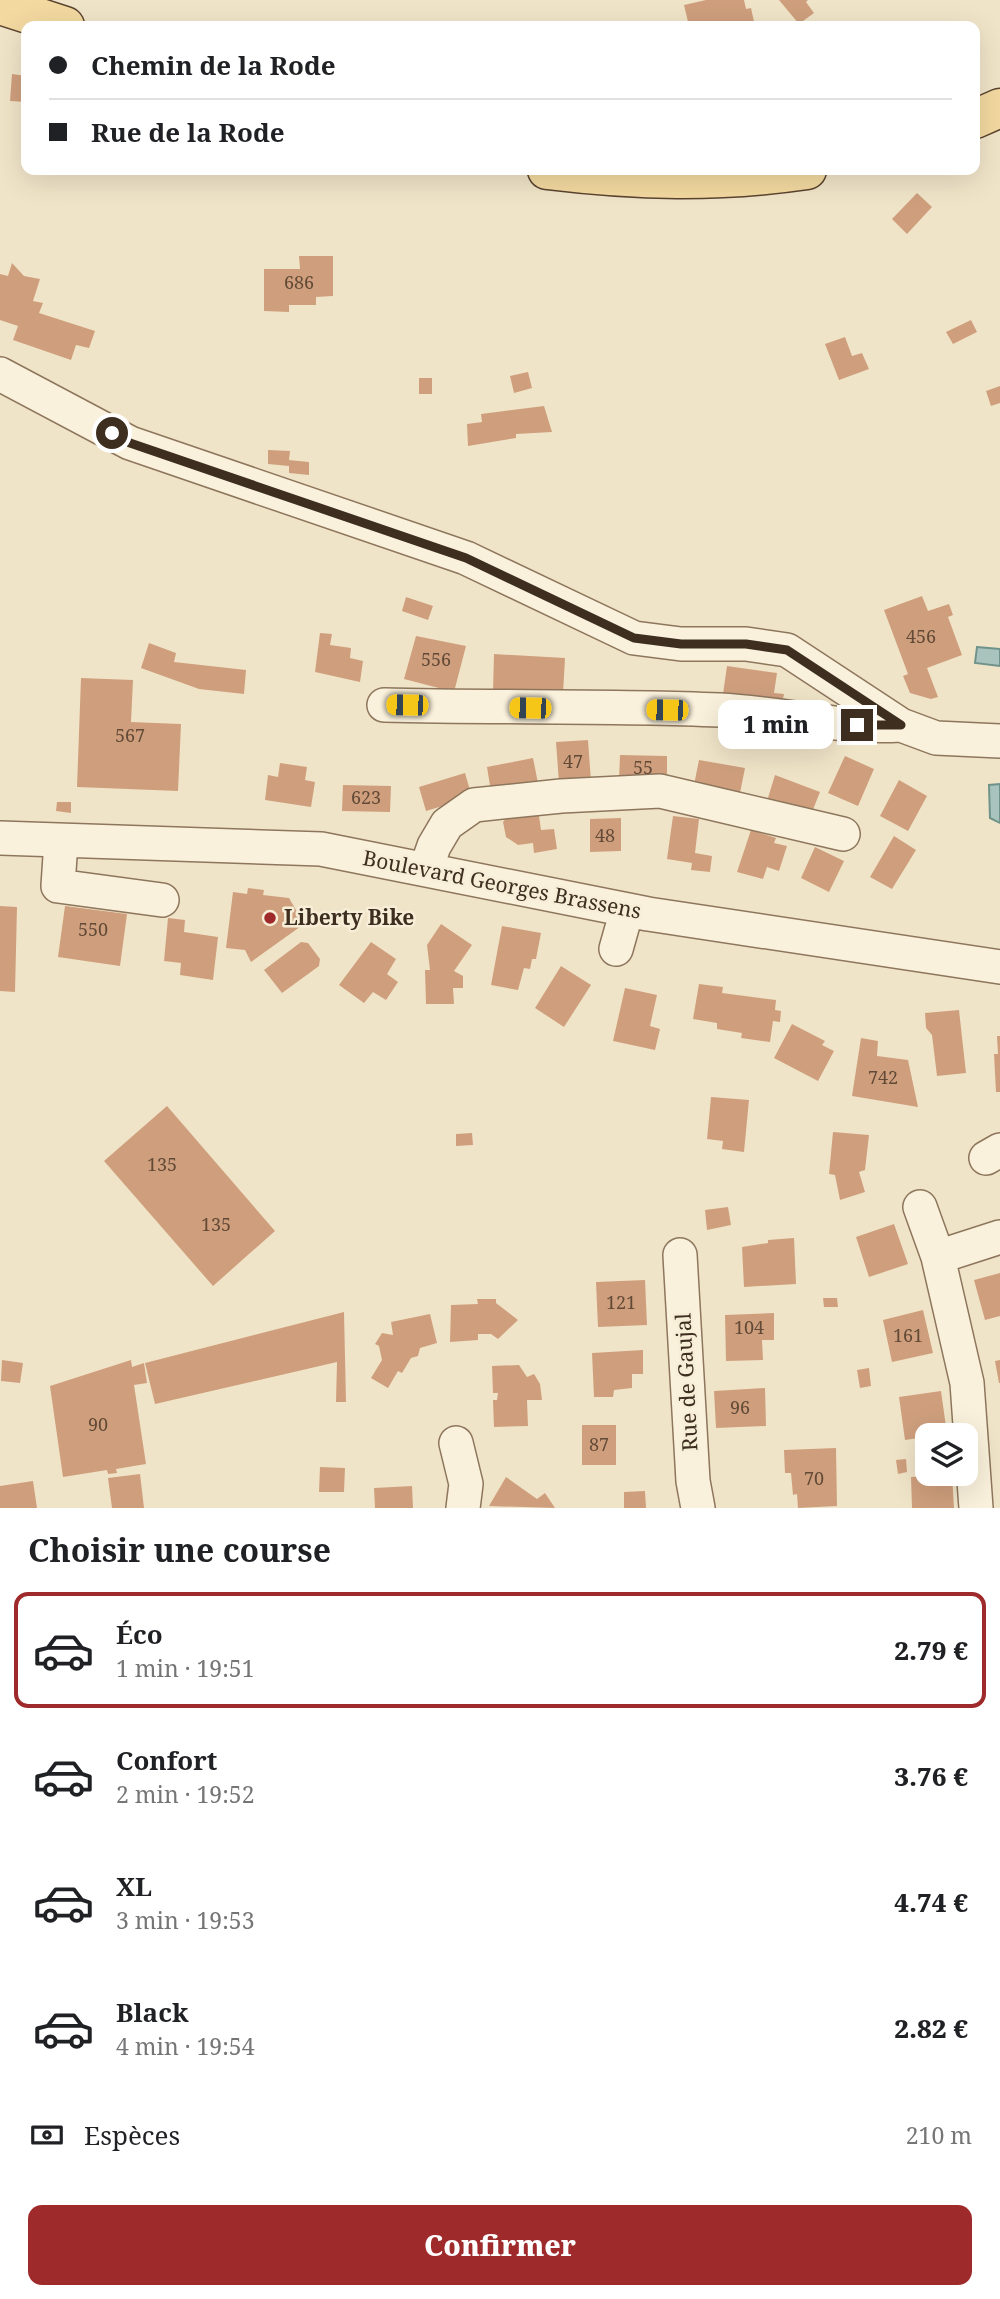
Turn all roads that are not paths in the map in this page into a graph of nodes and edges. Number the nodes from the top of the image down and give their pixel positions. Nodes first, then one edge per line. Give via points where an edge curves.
1 (0, 5) edge
2 (50, 21) edge
3 (1000, 107) edge
4 (980, 117) edge
5 (587, 175) edge
6 (773, 175) edge
7 (0, 374) edge
8 (384, 705) dead end
9 (901, 725) junction
10 (1000, 741) edge
11 (842, 834) dead end
12 (0, 838) edge
13 (61, 841) junction
14 (426, 869) junction
15 (162, 900) dead end
16 (627, 910) junction
17 (616, 949) dead end
18 (1000, 967) edge
19 (920, 1207) dead end
20 (1000, 1237) edge
21 (680, 1255) dead end
22 (938, 1257) junction
23 (456, 1443) dead end
24 (463, 1508) edge
25 (698, 1508) edge
26 (976, 1508) edge

1 - 2 main road
3 - 4 main road
5 - 6 main road via 627,180
7 - 9 street via 130,443 466,558 634,638 787,650
8 - 9 street via 723,710 877,727
9 - 10 street via 936,738
11 - 14 street via 660,792 561,796 474,805 447,824
12 - 13 street, Boulevard Georges Brassens
13 - 14 street, Boulevard Georges Brassens via 283,846
13 - 15 street via 58,886
14 - 16 street, Boulevard Georges Brassens
16 - 17 street
16 - 18 street, Boulevard Georges Brassens
19 - 22 street
20 - 22 street
21 - 25 street, Rue de Gaujal
22 - 26 street via 967,1383
23 - 24 street via 466,1485

